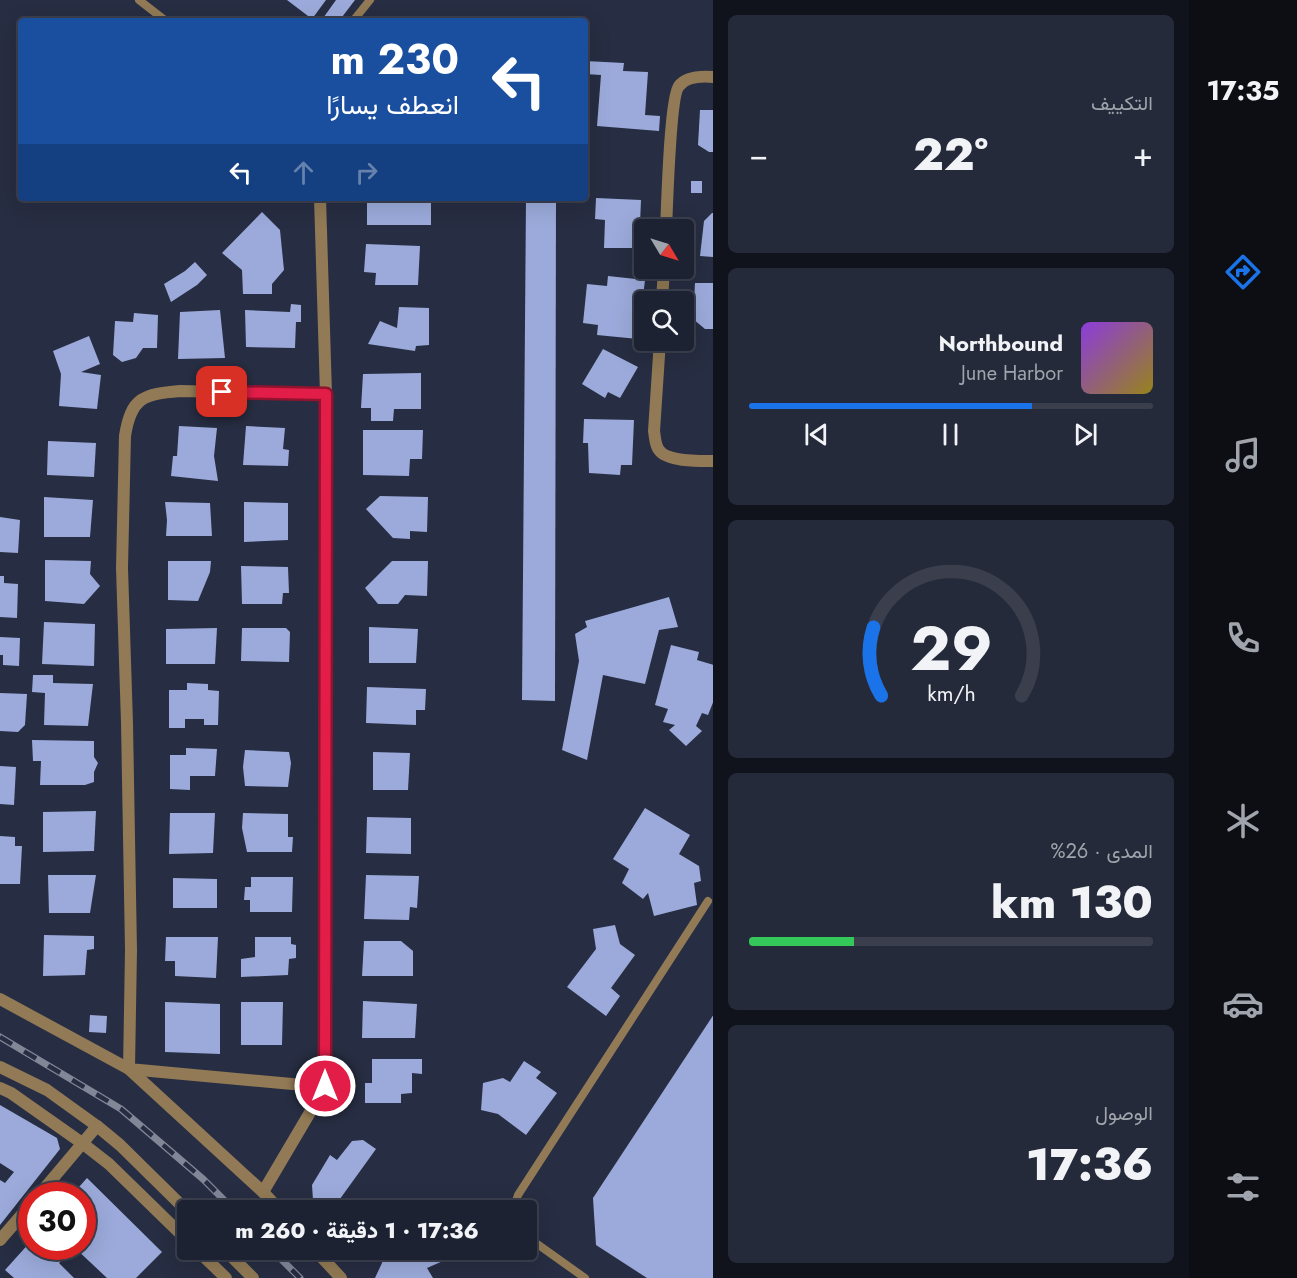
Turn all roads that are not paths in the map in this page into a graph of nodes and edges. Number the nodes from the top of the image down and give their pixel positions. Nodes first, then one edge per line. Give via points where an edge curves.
1 (139, 0) edge
2 (370, 0) edge
3 (162, 18) edge
4 (355, 18) edge
5 (713, 77) edge
6 (320, 201) edge
7 (667, 219) edge
8 (659, 351) edge
9 (326, 394) junction
10 (713, 461) edge
11 (708, 901) dead end
12 (0, 999) edge
13 (0, 1067) edge
14 (129, 1069) junction
15 (325, 1086) junction
16 (0, 1088) edge
17 (97, 1126) junction
18 (82, 1143) junction
19 (50, 1182) edge
20 (263, 1192) junction
21 (271, 1200) edge
22 (516, 1200) edge
23 (177, 1201) edge
24 (18, 1219) edge
25 (177, 1230) edge
26 (0, 1240) edge
27 (537, 1244) edge
28 (207, 1260) edge
29 (235, 1260) edge
30 (324, 1260) edge
31 (226, 1278) edge
32 (253, 1278) edge
33 (341, 1278) edge
34 (585, 1278) edge

1 - 3 lane
2 - 4 lane
5 - 7 street via 694,78 677,87
6 - 9 street
8 - 10 street via 656,444 668,457
9 - 14 street via 164,392 140,400 127,423 123,568 131,950
9 - 15 street
11 - 22 lane
12 - 14 street
13 - 17 street via 47,1090
14 - 15 street
14 - 20 street
15 - 20 street
16 - 18 street
17 - 18 street
17 - 23 street
18 - 19 street
18 - 25 street
20 - 21 street
24 - 26 street
27 - 34 lane
28 - 31 street
29 - 32 street
30 - 33 street

